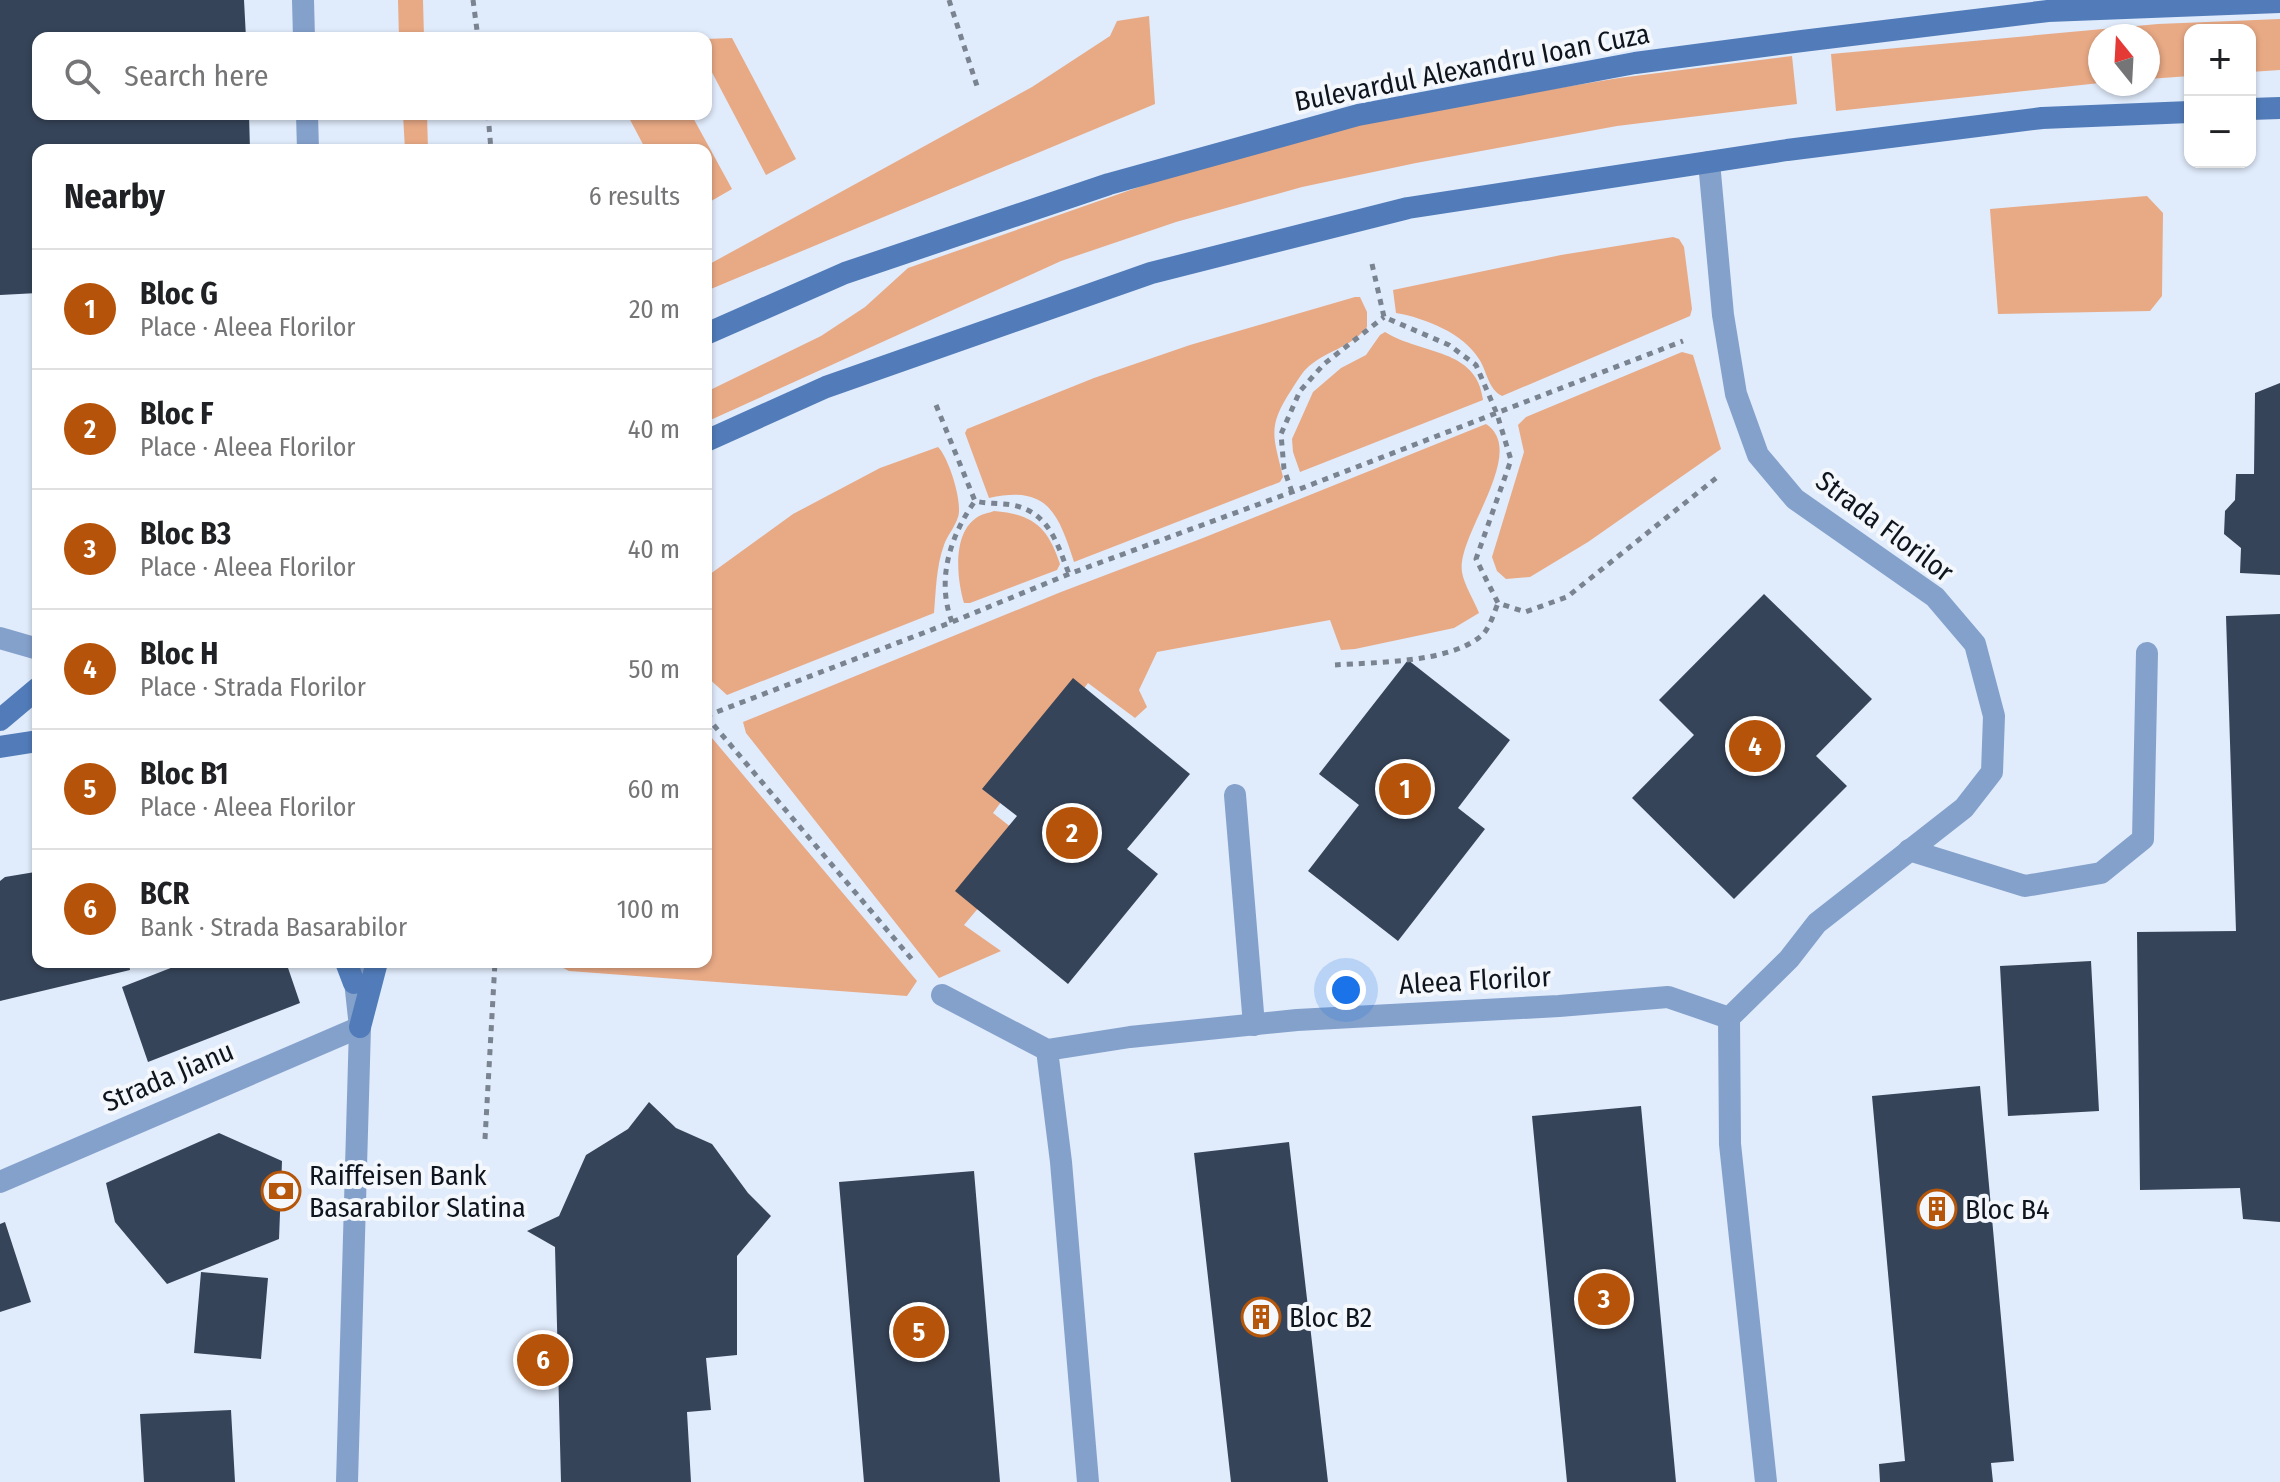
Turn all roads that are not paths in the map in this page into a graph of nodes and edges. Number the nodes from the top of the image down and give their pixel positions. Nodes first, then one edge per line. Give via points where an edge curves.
1 (303, 0) edge
2 (2280, 2) edge
3 (304, 32) edge
4 (2280, 108) edge
5 (2256, 109) edge
6 (2184, 112) edge
7 (307, 120) edge
8 (308, 144) edge
9 (1709, 162) junction
10 (712, 331) edge
11 (712, 438) edge
12 (0, 638) edge
13 (32, 647) edge
14 (2147, 653) dead end
15 (32, 693) edge
16 (0, 720) edge
17 (32, 742) edge
18 (0, 747) edge
19 (1235, 795) dead end
20 (1909, 850) junction
21 (375, 968) edge
22 (351, 969) edge
23 (942, 995) road end
24 (1729, 1018) junction
25 (1254, 1025) junction
26 (360, 1027) junction
27 (1047, 1050) junction
28 (0, 1182) edge
29 (347, 1482) edge
30 (1088, 1482) edge
31 (1766, 1482) edge

1 - 3 street
2 - 10 main road, Bulevardul Alexandru Ioan Cuza via 2048,11 1832,37 1635,63 1358,115 1065,198 845,273
4 - 5 main road
6 - 9 main road via 2042,118
7 - 8 street
9 - 11 main road via 1408,208 1151,273 826,387
9 - 20 street, Strada Florilor via 1736,394 1758,455 1795,499 1935,597 1975,644 1994,716 1992,772 1964,808
12 - 13 street
14 - 20 street via 2143,839 2101,873 2025,886
15 - 16 main road
17 - 18 main road
19 - 25 street
20 - 24 street, Strada Florilor via 1817,923
21 - 26 main road
22 - 26 street
23 - 27 street
24 - 25 street, Aleea Florilor via 1668,997
24 - 31 street via 1730,1144
25 - 27 street, Aleea Florilor
26 - 28 street, Strada Jianu
26 - 29 street
27 - 30 street

